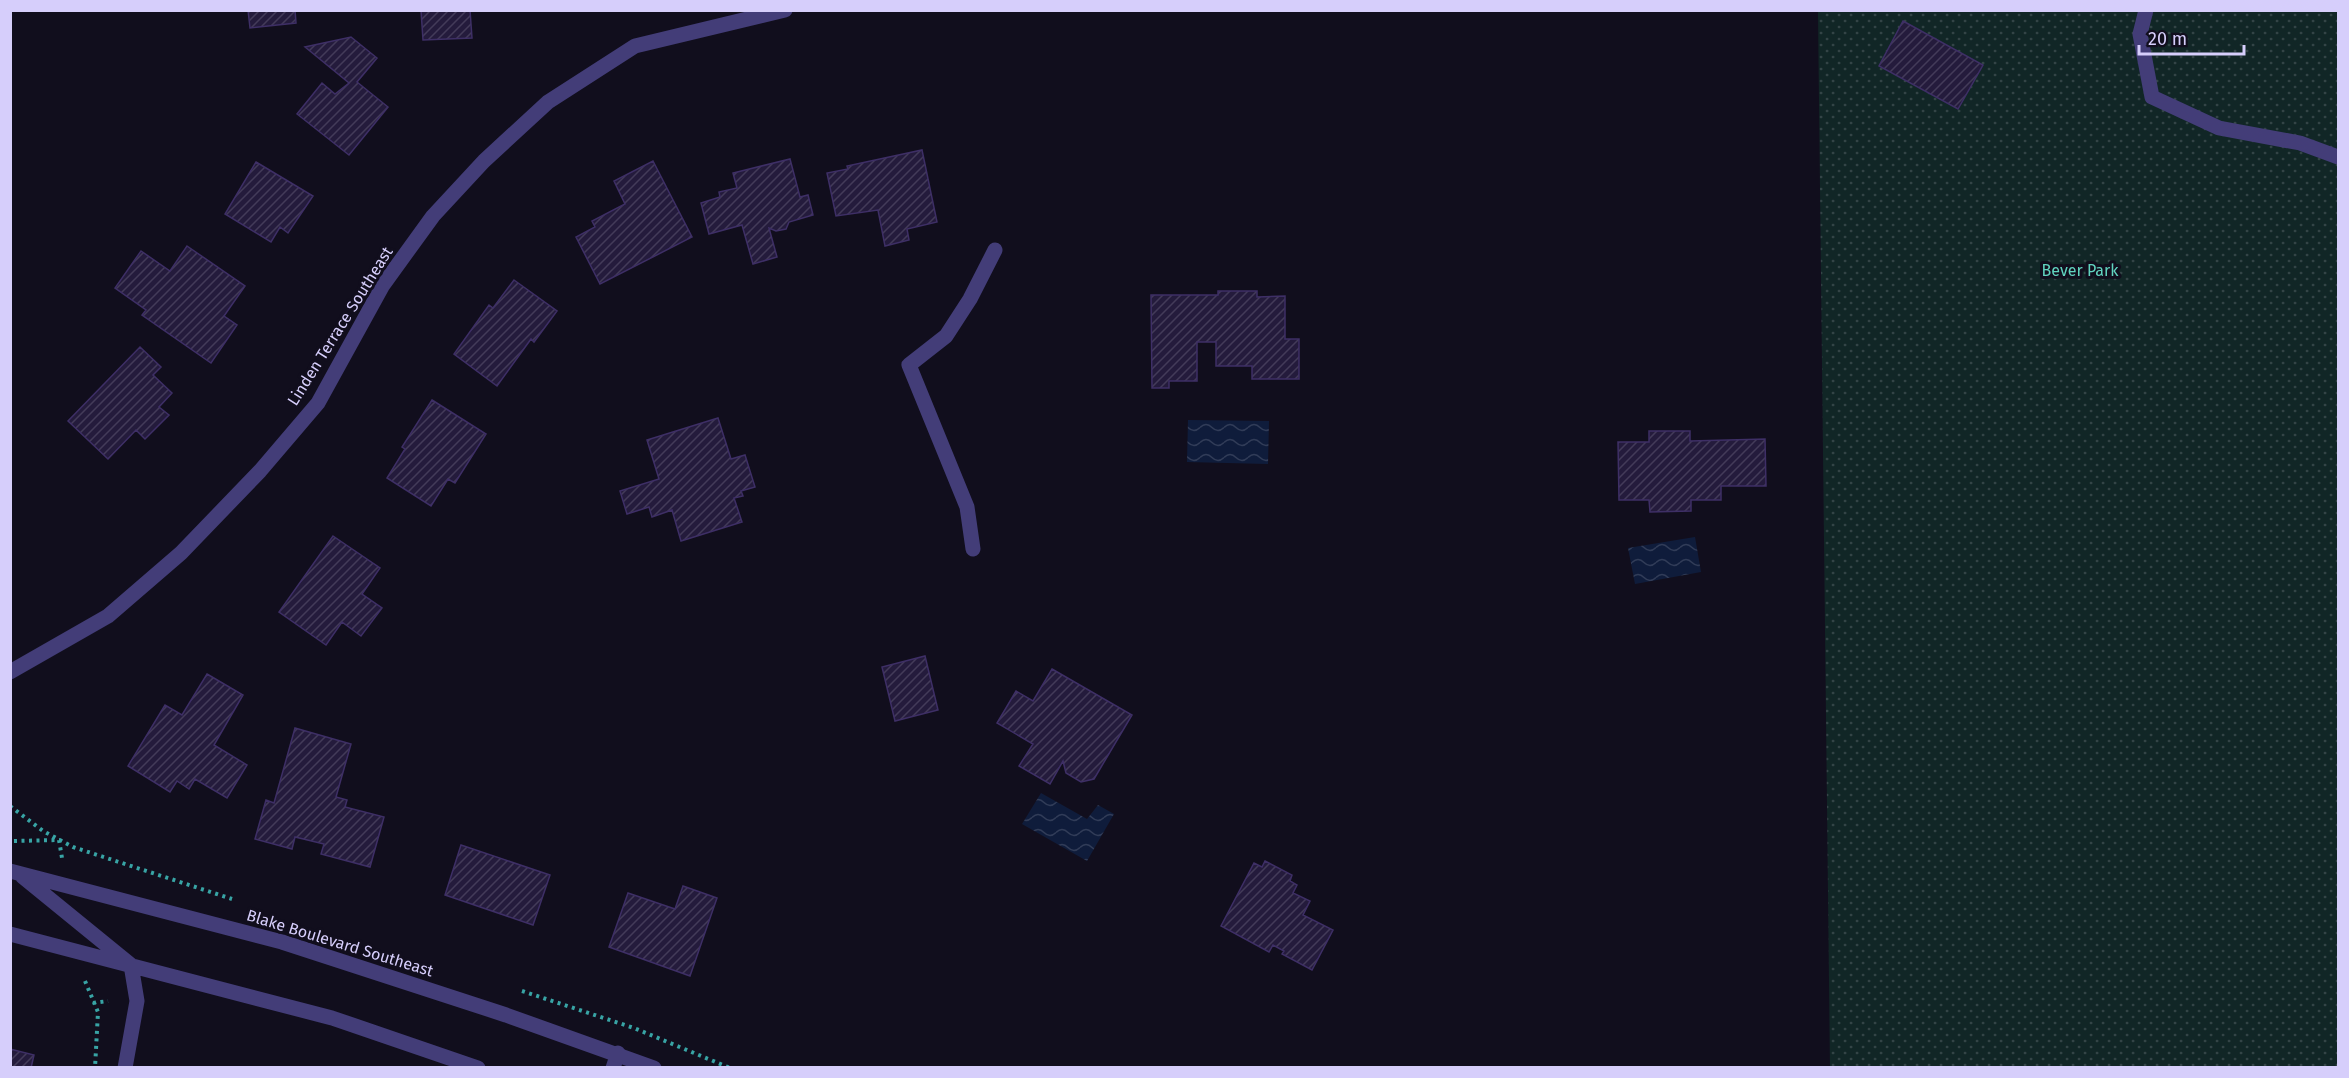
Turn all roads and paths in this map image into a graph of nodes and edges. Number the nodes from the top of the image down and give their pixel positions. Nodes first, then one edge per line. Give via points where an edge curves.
1 (785, 10) edge
2 (2146, 10) edge
3 (2338, 158) edge
4 (995, 250) dead end
5 (973, 549) dead end
6 (10, 672) edge
7 (14, 841) dead end
8 (62, 860) dead end
9 (13, 870) edge
10 (10, 934) edge
11 (131, 965) junction
12 (83, 970) dead end
13 (108, 1001) dead end
14 (93, 1003) junction
15 (616, 1060) edge
16 (95, 1068) edge
17 (125, 1068) edge
18 (478, 1068) edge
19 (654, 1068) edge

1 - 6 street, Linden Terrace Southeast via 635,46 548,102 484,161 433,216 383,285 318,403 260,471 181,553 108,616
2 - 3 street via 2140,34 2152,97 2218,128 2300,143
4 - 5 street via 946,336 909,365 967,507
7 - 8 path via 58,840
9 - 11 street
9 - 15 street, Blake Boulevard Southeast via 282,942
10 - 11 street
11 - 17 street via 137,1001
11 - 18 street via 332,1018
12 - 14 path
13 - 14 path
14 - 16 path via 98,1012
15 - 19 street, Blake Boulevard Southeast

